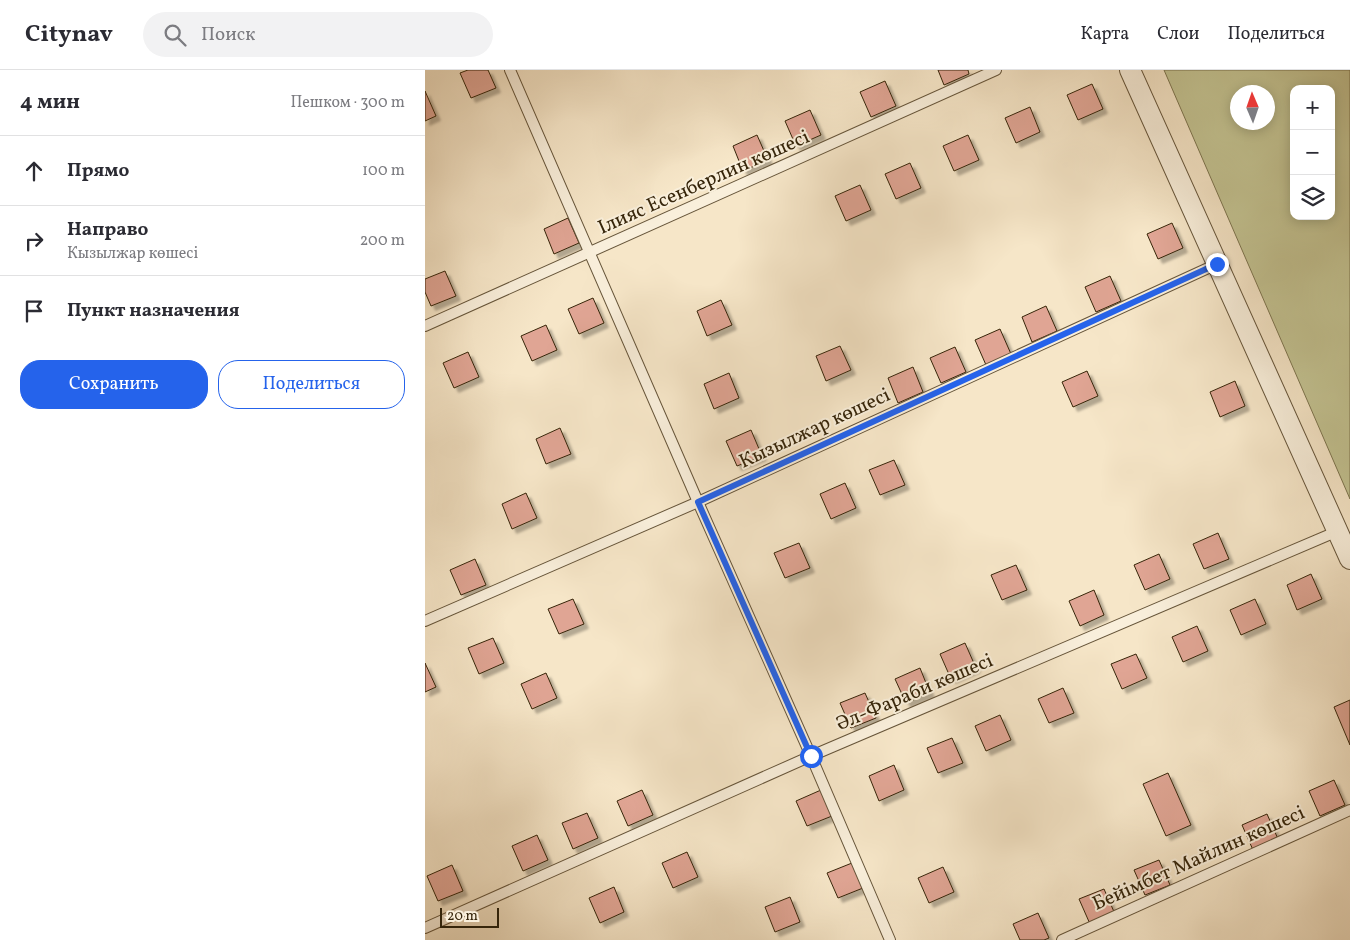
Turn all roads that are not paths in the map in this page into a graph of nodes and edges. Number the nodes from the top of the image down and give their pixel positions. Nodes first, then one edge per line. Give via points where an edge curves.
1 (510, 70) edge
2 (996, 70) edge
3 (1130, 70) edge
4 (589, 254) junction
5 (1217, 264) junction
6 (425, 326) edge
7 (698, 502) junction
8 (1338, 531) junction
9 (1350, 559) edge
10 (425, 621) edge
11 (811, 756) junction
12 (1350, 810) edge
13 (425, 928) edge
14 (890, 940) edge
15 (1061, 940) edge

1 - 4 lane
2 - 4 lane, Ілияс Есенберлин көшесі
3 - 5 street
4 - 6 lane, Ілияс Есенберлин көшесі
4 - 7 lane
5 - 7 lane, Кызылжар көшесі
5 - 8 street
7 - 10 lane, Кызылжар көшесі
7 - 11 lane
8 - 9 street
8 - 11 lane, Әл-Фараби көшесі
11 - 13 lane, Әл-Фараби көшесі
11 - 14 lane
12 - 15 lane, Бейімбет Майлин көшесі

